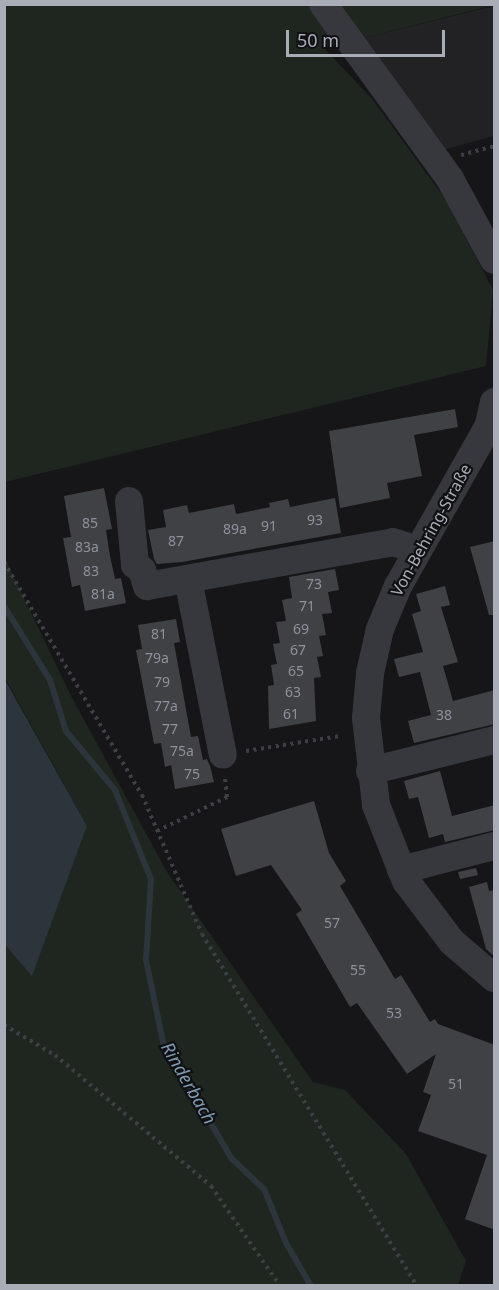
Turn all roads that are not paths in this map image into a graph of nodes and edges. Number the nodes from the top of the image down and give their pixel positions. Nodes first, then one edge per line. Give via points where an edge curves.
1 (323, 4) edge
2 (495, 260) edge
3 (495, 402) edge
4 (129, 501) dead end
5 (418, 550) junction
6 (188, 579) junction
7 (495, 740) edge
8 (223, 755) road end
9 (370, 771) junction
10 (495, 846) edge
11 (401, 870) junction
12 (495, 978) edge

1 - 2 street via 437,162 481,230
3 - 5 street, Von-Behring-Straße via 488,427
4 - 6 street via 135,565 142,570 147,586
5 - 6 street via 393,542
5 - 9 street, Von-Behring-Straße via 380,629 370,673 366,718
6 - 8 street
7 - 9 street
9 - 11 street, Von-Behring-Straße via 376,806
10 - 11 street
11 - 12 street, Von-Behring-Straße via 452,942

